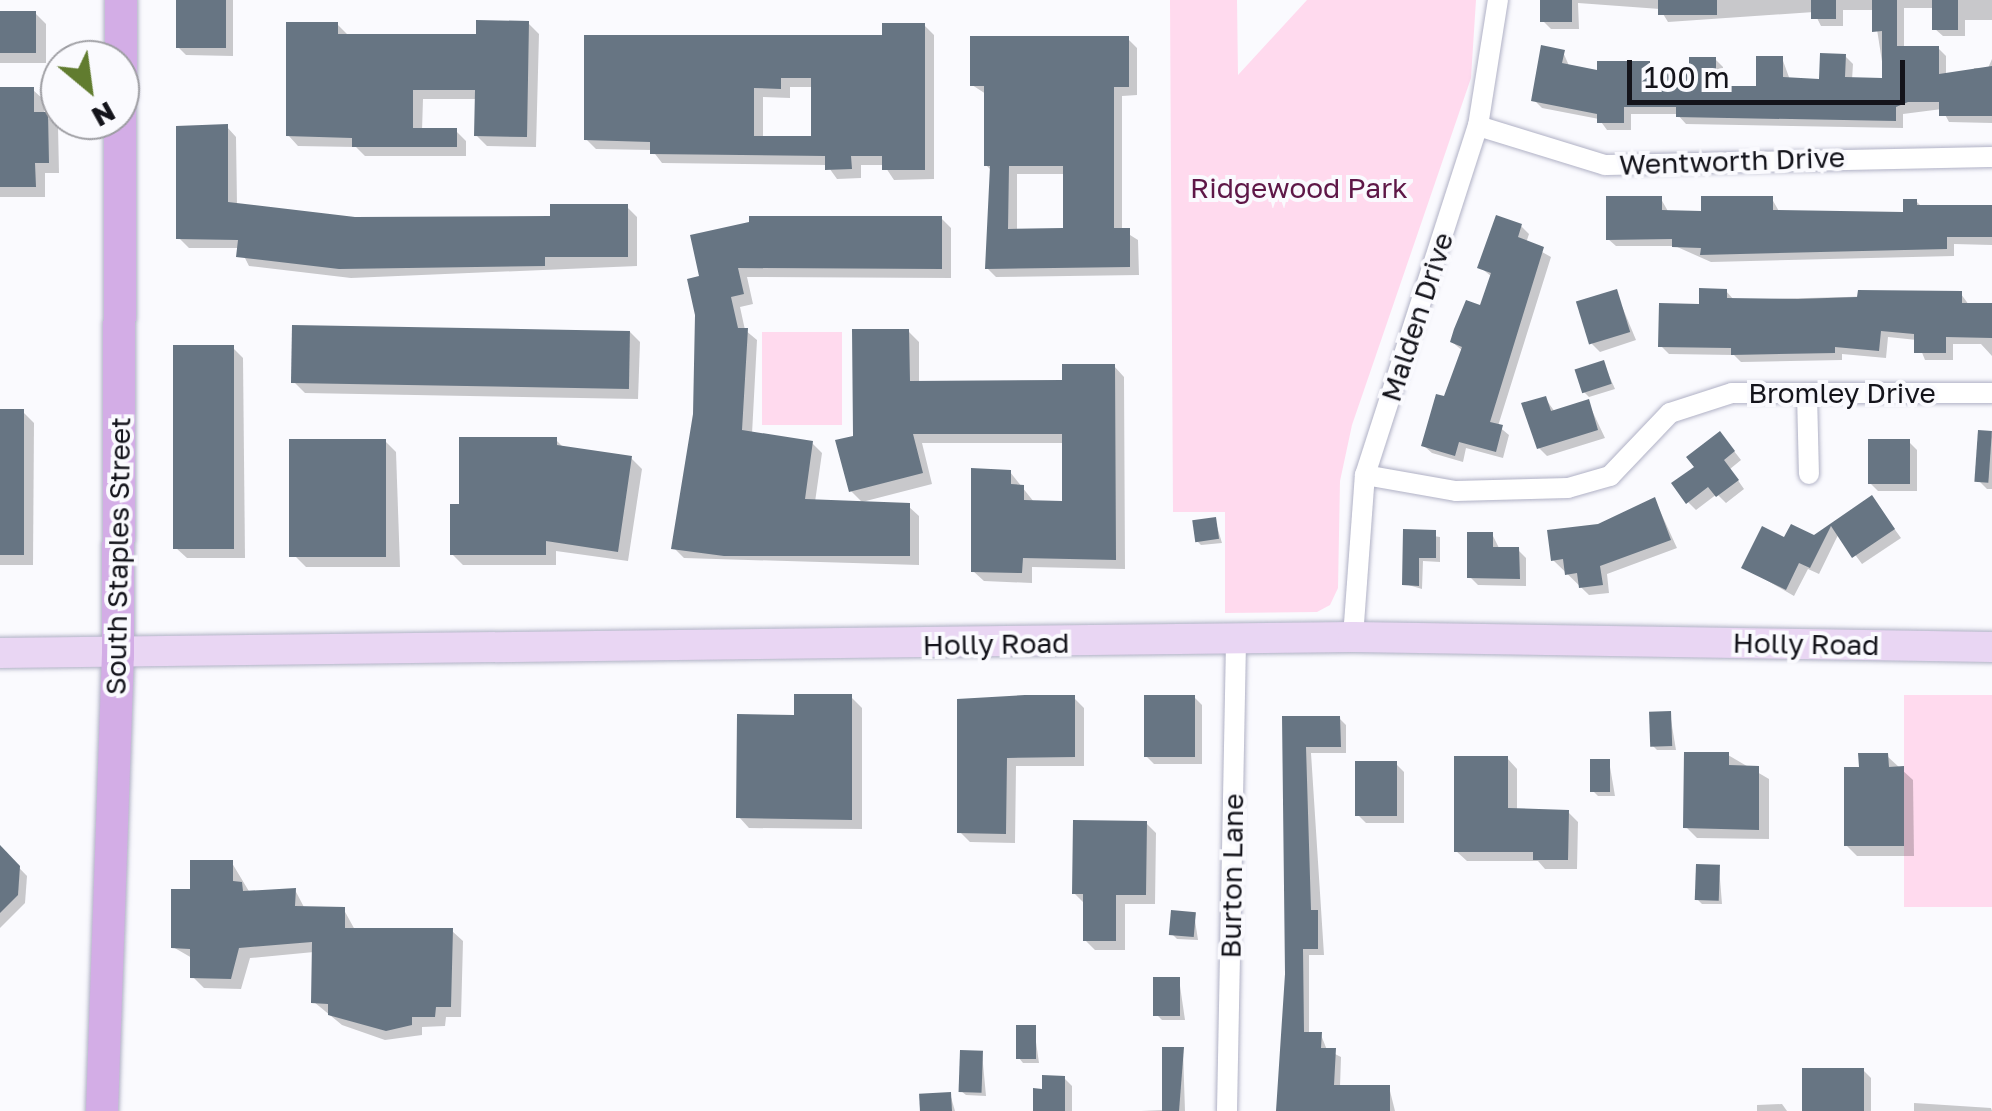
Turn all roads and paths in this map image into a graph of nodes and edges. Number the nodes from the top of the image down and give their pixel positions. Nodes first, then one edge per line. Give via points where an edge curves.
1 (122, 0) edge
2 (1498, 0) edge
3 (1478, 126) junction
4 (1992, 157) edge
5 (1992, 393) edge
6 (1807, 394) junction
7 (1809, 474) dead end
8 (1365, 475) junction
9 (1353, 637) junction
10 (1236, 640) junction
11 (1992, 647) edge
12 (0, 653) edge
13 (118, 656) junction
14 (102, 1111) edge
15 (1227, 1111) edge

1 - 13 main road, South Staples Street
2 - 3 street, Malden Drive via 1500,23
3 - 4 street, Wentworth Drive via 1605,166
3 - 8 street, Malden Drive
5 - 6 street, Bromley Drive
6 - 7 street
6 - 8 street, Bromley Drive via 1732,393 1670,412 1610,476 1568,488 1456,491
8 - 9 street, Malden Drive
9 - 10 main road, Holly Road
9 - 11 main road, Holly Road
10 - 13 main road, Holly Road
10 - 15 street, Burton Lane
12 - 13 main road, Holly Road
13 - 14 main road, South Staples Street

